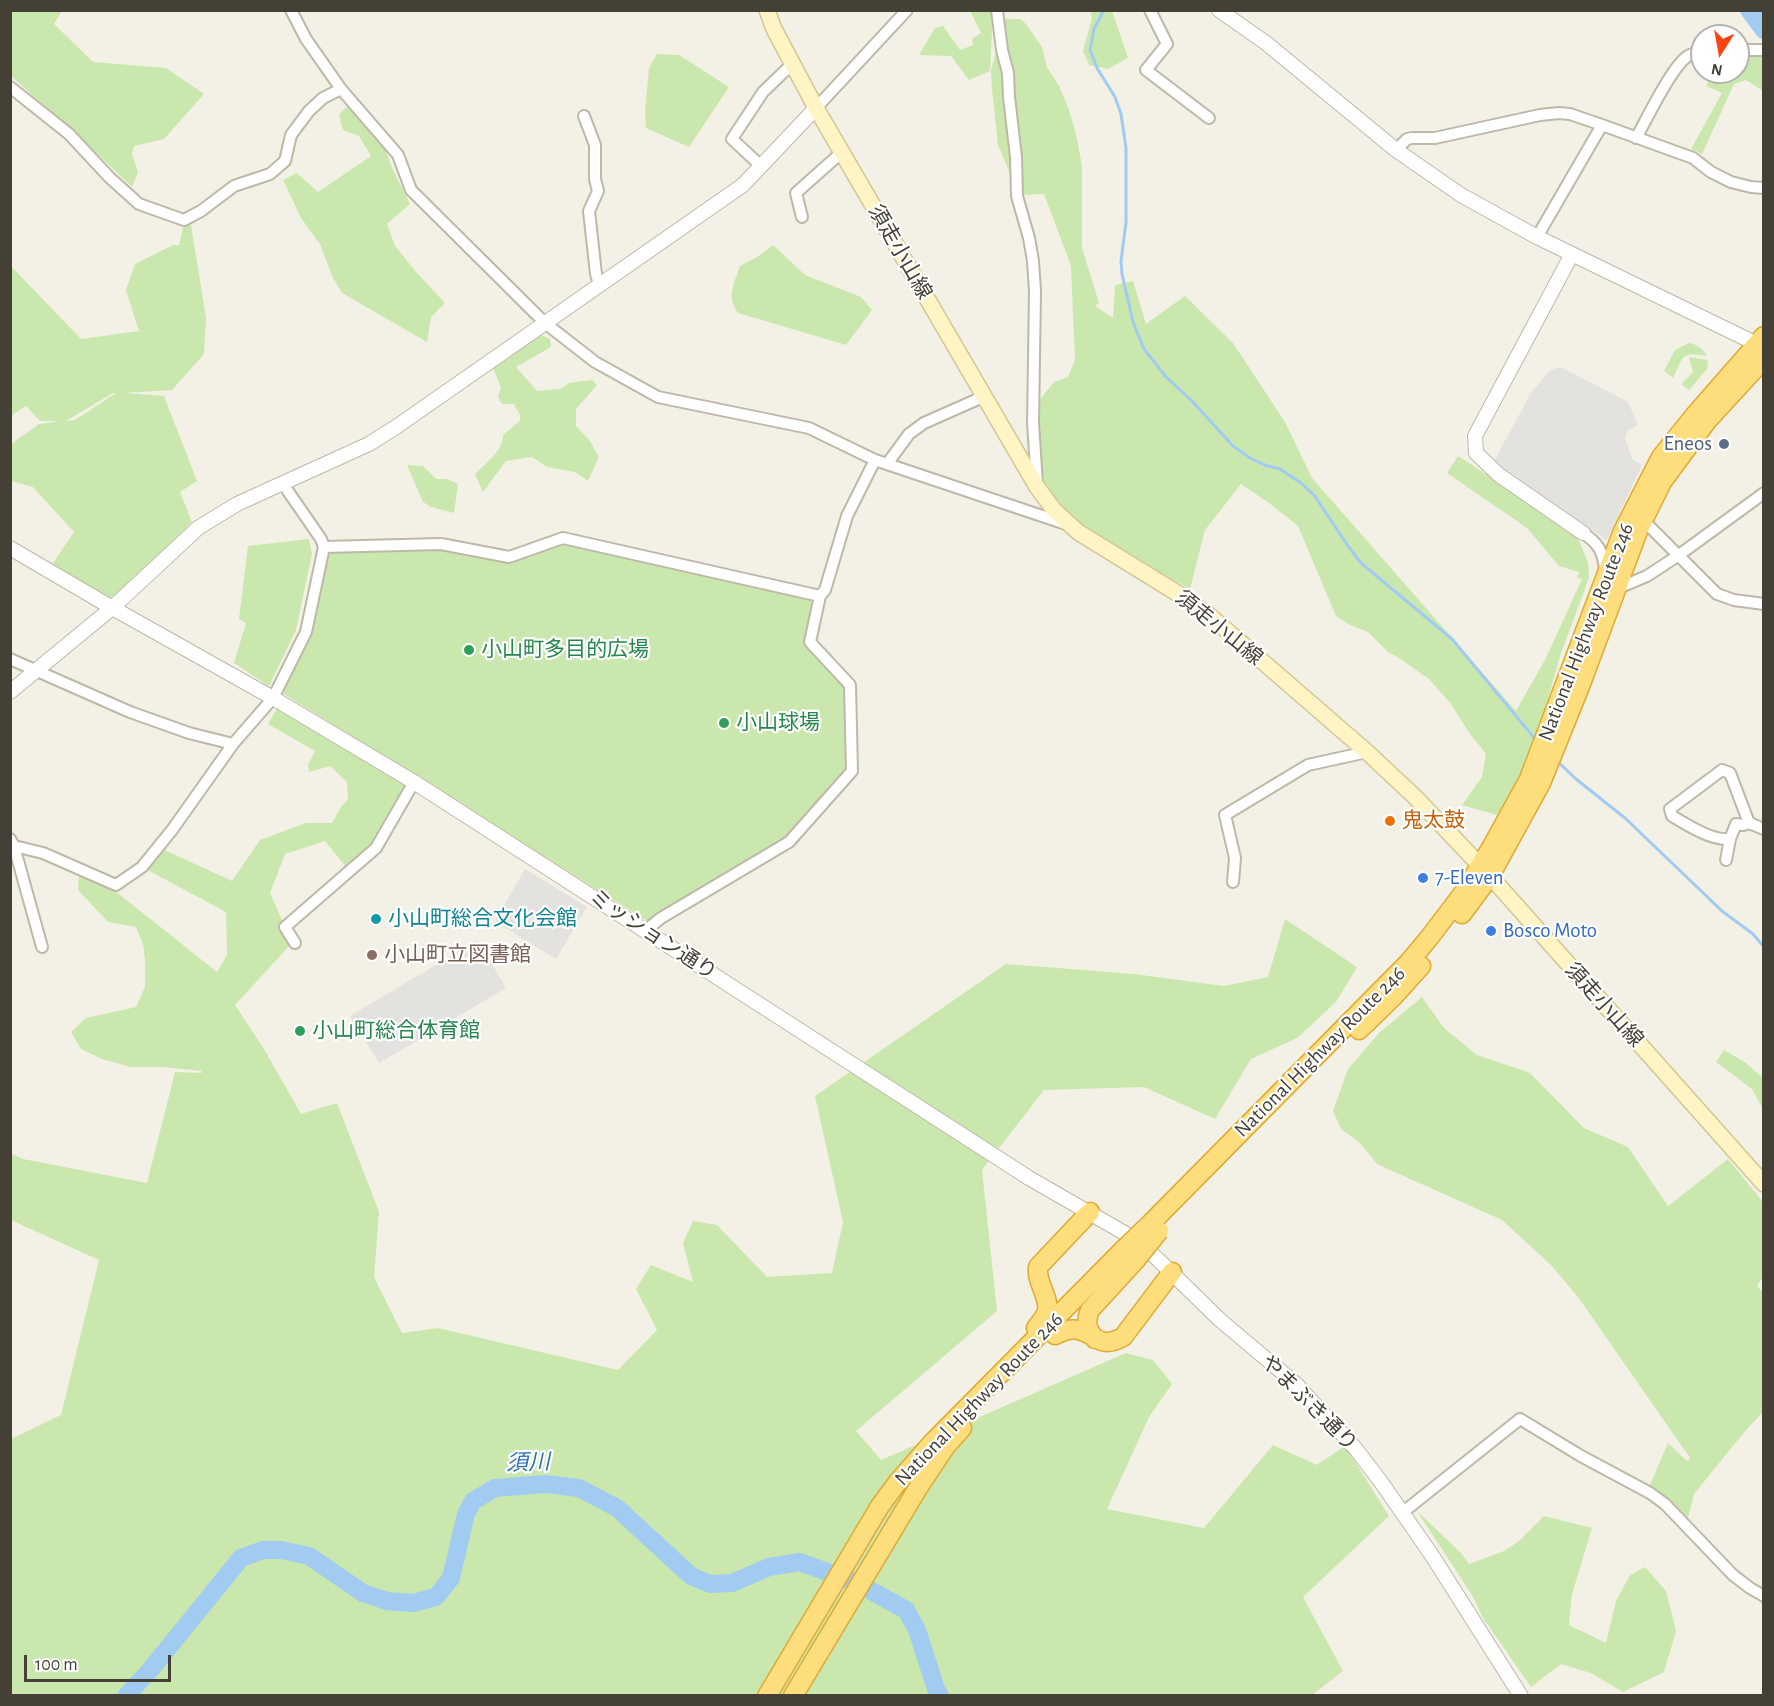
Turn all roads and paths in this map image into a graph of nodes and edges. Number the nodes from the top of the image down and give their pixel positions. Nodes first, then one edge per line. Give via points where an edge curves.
1 (291, 10) edge
2 (767, 10) edge
3 (907, 10) edge
4 (997, 10) edge
5 (1150, 10) edge
6 (1219, 10) edge
7 (1690, 55) edge
8 (792, 64) junction
9 (10, 87) edge
10 (341, 89) junction
11 (816, 108) junction
12 (584, 116) dead end
13 (1209, 118) dead end
14 (1602, 125) junction
15 (1636, 138) junction
16 (1396, 150) junction
17 (842, 152) junction
18 (761, 166) junction
19 (1764, 188) edge
20 (802, 217) dead end
21 (1537, 237) junction
22 (1572, 254) junction
23 (599, 284) junction
24 (544, 323) junction
25 (1762, 347) edge
26 (984, 396) junction
27 (875, 460) junction
28 (886, 464) junction
29 (283, 483) junction
30 (1037, 487) junction
31 (1764, 493) edge
32 (1642, 519) junction
33 (1069, 525) junction
34 (1583, 533) joint
35 (324, 547) junction
36 (10, 548) edge
37 (1679, 555) junction
38 (1611, 582) junction
39 (820, 596) junction
40 (1764, 604) edge
41 (112, 608) junction
42 (10, 659) edge
43 (37, 671) junction
44 (10, 692) edge
45 (273, 698) junction
46 (233, 744) junction
47 (1367, 752) junction
48 (414, 782) junction
49 (1749, 823) junction
50 (1764, 829) edge
51 (1730, 838) junction
52 (12, 842) edge
53 (1726, 860) dead end
54 (1485, 871) junction
55 (1233, 882) dead end
56 (646, 930) junction
57 (295, 942) dead end
58 (42, 946) dead end
59 (1029, 1178) joint
60 (1764, 1184) edge
61 (1090, 1212) junction
62 (1131, 1256) junction
63 (1172, 1272) junction
64 (1040, 1284) junction
65 (1089, 1284) junction
66 (1054, 1335) junction
67 (1095, 1339) junction
68 (1019, 1355) junction
69 (1402, 1513) junction
70 (1764, 1596) edge
71 (767, 1695) edge
72 (793, 1695) edge
73 (1521, 1695) edge

1 - 10 street
2 - 8 main road, 須走小山線
3 - 11 street
4 - 30 street via 1008,73 1017,196 1033,261
5 - 13 street via 1167,44 1146,70
6 - 16 street via 1266,43
7 - 15 street via 1672,73
8 - 11 main road, 須走小山線
8 - 18 street via 763,92 732,139
9 - 10 street via 69,134 140,204 184,220 234,186 270,174 285,160 291,135 309,111
10 - 24 street via 398,155 411,190
11 - 17 main road, 須走小山線
11 - 18 street
12 - 23 street via 595,145 598,191 589,211
14 - 15 street
14 - 16 street via 1570,114 1540,115 1435,138 1407,139
14 - 21 street
15 - 19 street via 1693,158 1731,182
16 - 21 street via 1461,195
17 - 20 street via 796,193
17 - 26 main road, 須走小山線
18 - 23 street via 743,185
21 - 22 street
22 - 25 street
22 - 34 street via 1475,436 1476,453 1499,475
23 - 24 street
24 - 27 street via 595,362 658,397 809,428
24 - 29 street via 369,444
25 - 32 highway, National Highway Route 246 via 1662,482
25 - 38 highway, National Highway Route 246 via 1694,416 1661,457 1636,503
26 - 28 street via 924,423
26 - 30 main road, 須走小山線
27 - 28 street
27 - 39 street via 847,516
28 - 33 street
29 - 35 street
29 - 41 street via 198,528
30 - 33 main road, 須走小山線
31 - 37 street
32 - 37 street
32 - 38 highway, National Highway Route 246
33 - 47 main road, 須走小山線 via 1210,616
34 - 38 street via 1601,548
35 - 39 street via 441,544 509,557 563,538
35 - 45 street via 306,632
36 - 41 street, ミッション通り
37 - 38 street via 1647,576
37 - 40 street via 1717,594
38 - 54 highway, National Highway Route 246 via 1535,781
39 - 56 street via 810,642 850,685 852,771 789,842
41 - 43 street
41 - 45 street, ミッション通り
42 - 43 street
43 - 44 street
43 - 46 street via 130,712
45 - 46 street
45 - 48 street, ミッション通り
46 - 52 street via 142,867 116,885
47 - 54 main road, 須走小山線
47 - 55 street via 1308,765 1225,815 1235,858
48 - 56 street, ミッション通り
48 - 57 street via 376,848 285,927
49 - 50 street
49 - 51 street via 1736,824
49 - 51 street via 1730,772 1722,770 1670,809 1672,816 1688,826 1722,840
51 - 53 street
52 - 58 street
54 - 60 main road, 須走小山線
54 - 62 highway, National Highway Route 246, bridge via 1440,944 1394,996 1156,1226
56 - 59 street, ミッション通り
59 - 61 street, やまぶき通り
61 - 63 street, やまぶき通り via 1140,1242
61 - 64 highway via 1038,1267
62 - 65 highway, National Highway Route 246
62 - 66 highway, National Highway Route 246
62 - 67 highway via 1090,1310 1086,1325
63 - 67 highway via 1123,1337 1106,1343
63 - 69 street, やまぶき通り via 1220,1320 1296,1384 1355,1448
64 - 65 highway via 1063,1294
64 - 68 highway via 1047,1303 1046,1313
65 - 68 highway, National Highway Route 246
66 - 67 highway via 1079,1330
66 - 72 highway, National Highway Route 246 via 946,1446
68 - 71 highway, National Highway Route 246 via 932,1443 880,1506
69 - 70 street via 1520,1419 1650,1493 1733,1575
69 - 73 street, やまぶき通り

